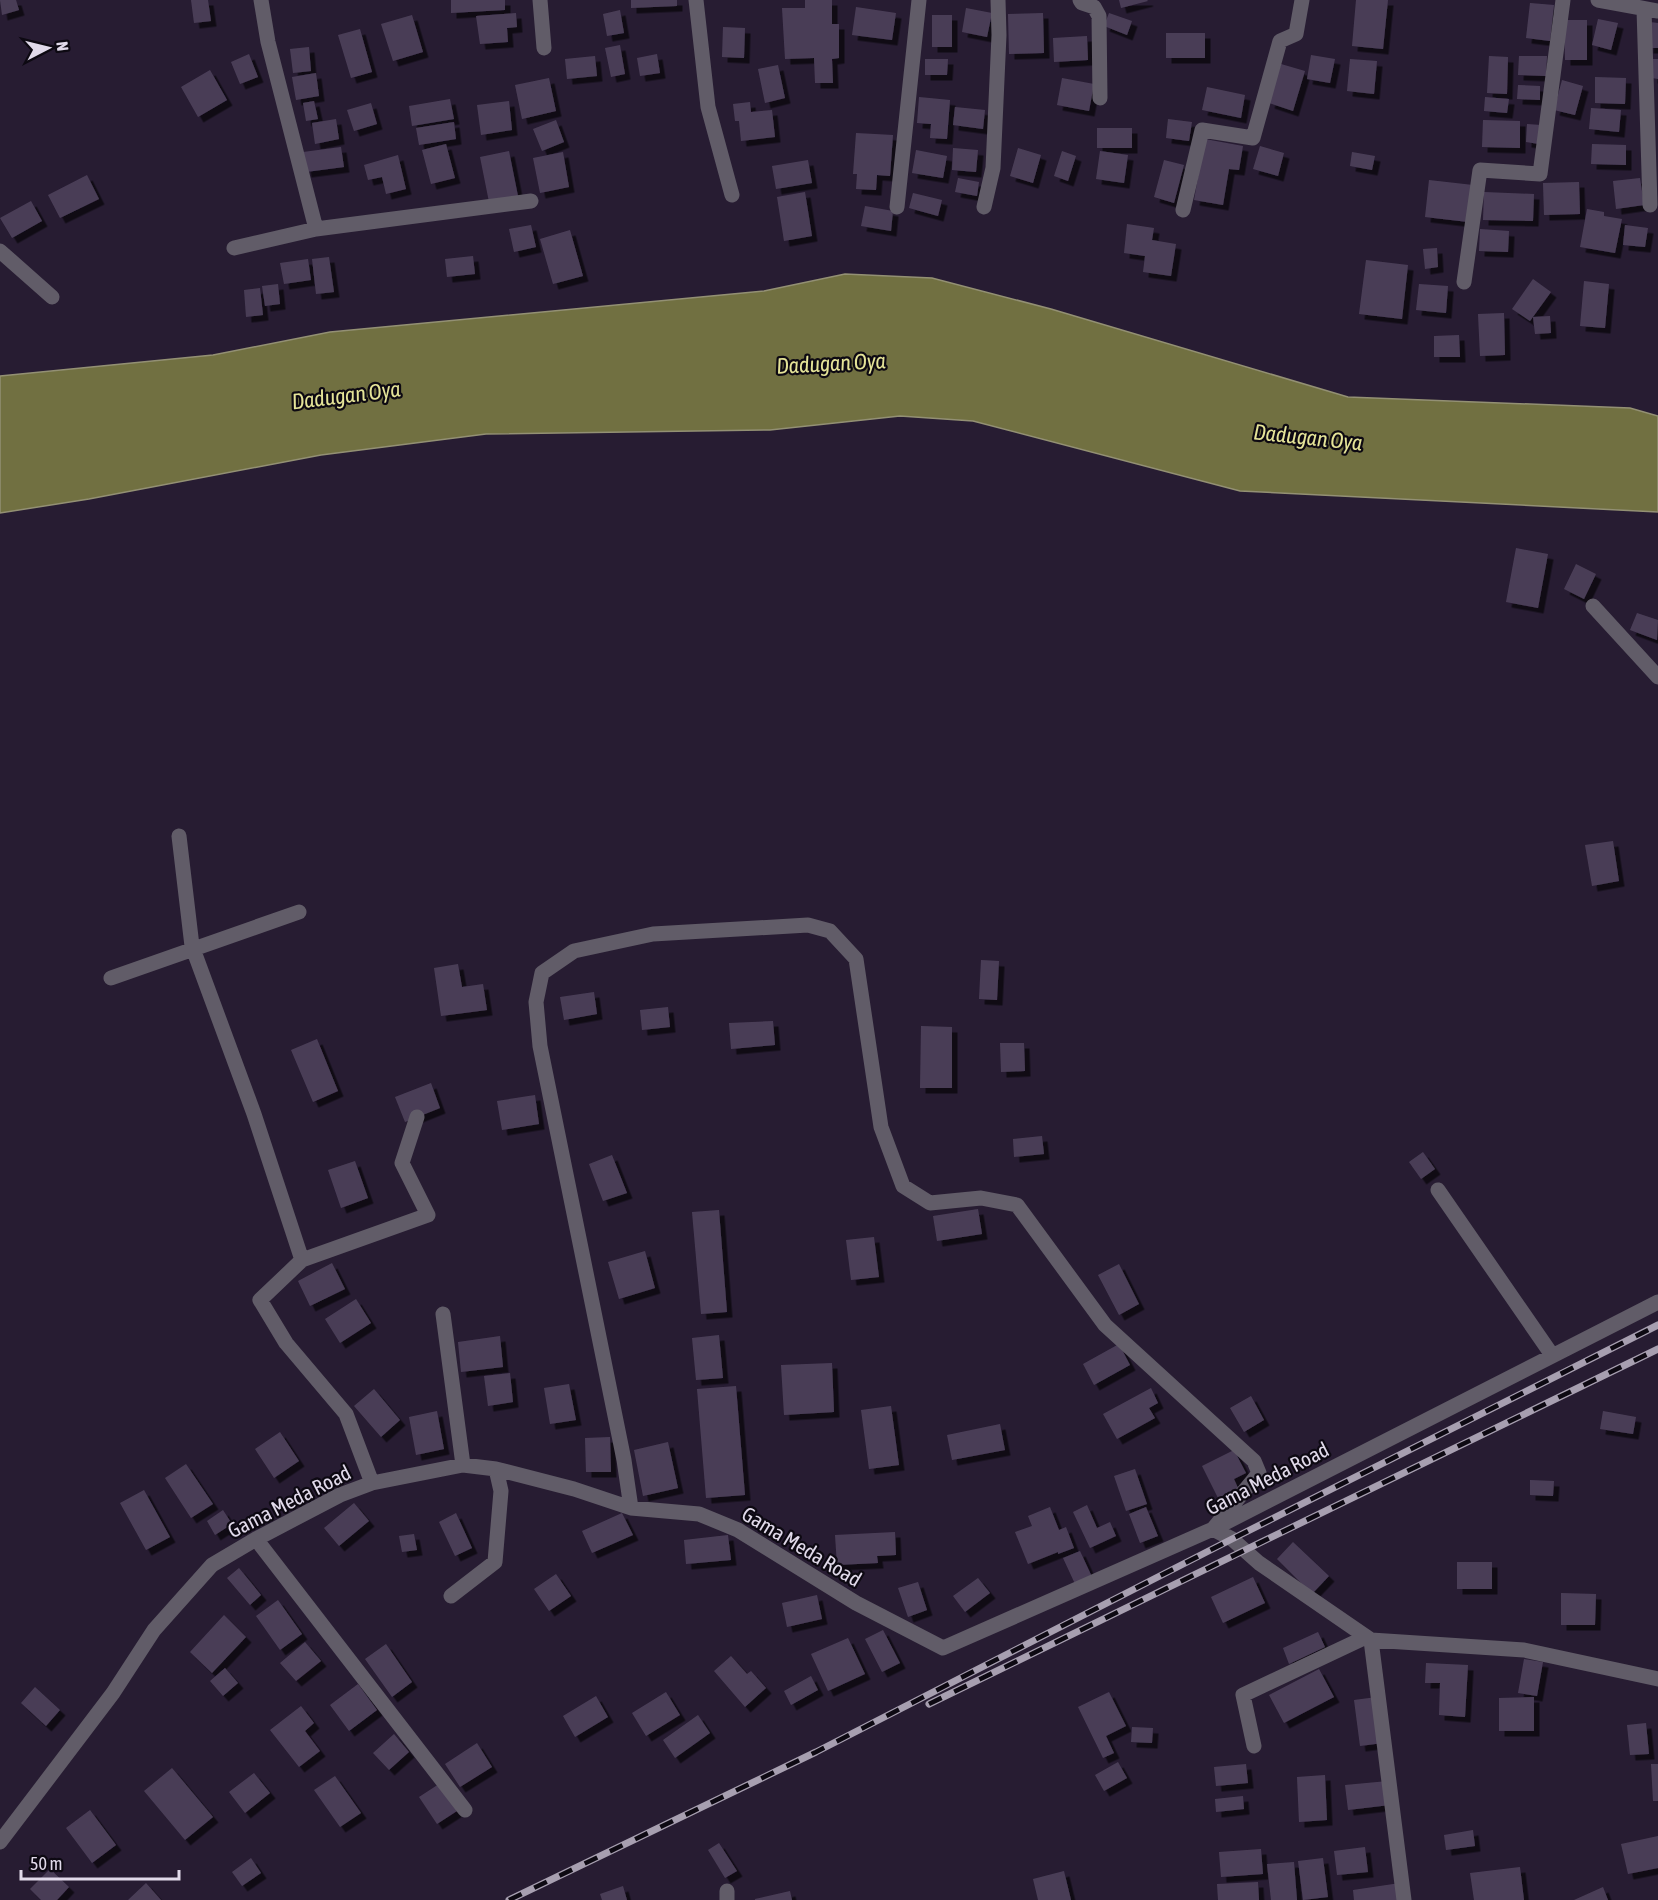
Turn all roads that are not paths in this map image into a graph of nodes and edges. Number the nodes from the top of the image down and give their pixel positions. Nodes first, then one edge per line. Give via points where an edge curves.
1 (261, 0) edge
2 (540, 0) edge
3 (696, 0) edge
4 (920, 0) edge
5 (998, 0) edge
6 (1080, 0) edge
7 (1302, 0) edge
8 (1563, 0) edge
9 (1598, 0) edge
10 (1651, 10) edge
11 (544, 48) dead end
12 (1100, 98) dead end
13 (732, 195) dead end
14 (531, 201) dead end
15 (1650, 205) dead end
16 (897, 207) dead end
17 (984, 207) dead end
18 (1183, 210) dead end
19 (316, 229) junction
20 (234, 248) dead end
21 (0, 251) edge
22 (1464, 282) dead end
23 (52, 297) dead end
24 (1593, 606) dead end
25 (1658, 677) edge
26 (179, 836) dead end
27 (299, 912) dead end
28 (193, 949) junction
29 (111, 978) dead end
30 (417, 1117) dead end
31 (1438, 1190) dead end
32 (302, 1260) junction
33 (1658, 1302) edge
34 (443, 1314) dead end
35 (1552, 1355) junction
36 (463, 1465) junction
37 (496, 1468) junction
38 (372, 1483) junction
39 (631, 1508) junction
40 (1213, 1529) junction
41 (256, 1539) junction
42 (451, 1596) dead end
43 (1369, 1638) junction
44 (1658, 1678) edge
45 (1254, 1746) dead end
46 (465, 1810) dead end
47 (0, 1842) edge
48 (1404, 1900) edge

1 - 19 street via 268,42
2 - 11 street
3 - 13 street via 708,106
4 - 16 street
5 - 17 street via 993,168
6 - 12 street via 1094,7 1099,16
7 - 18 street via 1296,34 1280,41 1252,138 1202,130
8 - 22 street via 1540,174 1480,170
9 - 10 street
10 - 15 street
14 - 19 street
19 - 20 street
21 - 23 street
24 - 25 street
26 - 28 street
27 - 28 street
28 - 29 street
28 - 32 street
30 - 32 street via 402,1163 428,1215
31 - 35 street
32 - 38 street via 260,1300 286,1343 346,1414
33 - 35 street, Gama Meda Road
34 - 36 street
35 - 40 street, Gama Meda Road
36 - 37 street, Gama Meda Road
36 - 38 street, Gama Meda Road
37 - 39 street, Gama Meda Road
37 - 42 street via 501,1491 495,1562
38 - 41 street, Gama Meda Road via 340,1495
39 - 40 street, Gama Meda Road via 699,1514 738,1530 856,1603 943,1648
39 - 40 street via 540,1046 536,1002 542,972 574,951 653,934 808,925 830,930 856,959 881,1127 903,1186 930,1203 981,1198 1017,1205 1105,1325 1254,1461 1259,1473
40 - 43 street
41 - 46 street
41 - 47 street, Gama Meda Road via 212,1565 154,1630 113,1693
43 - 44 street via 1524,1650
43 - 45 street via 1243,1695
43 - 48 street

